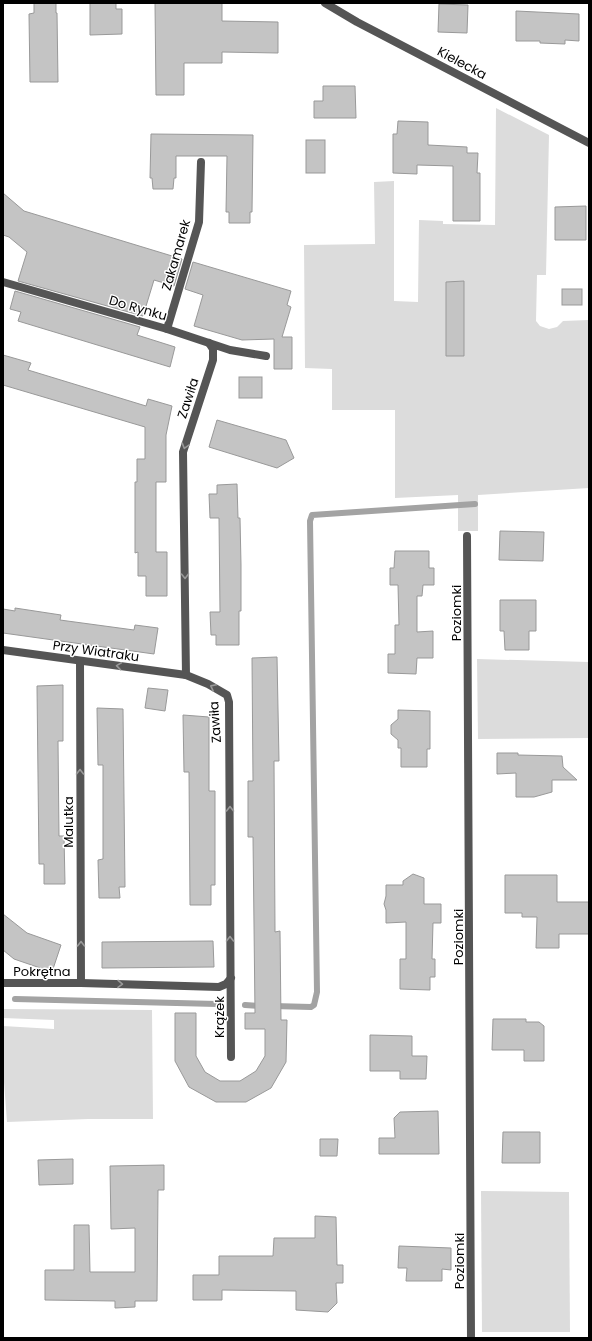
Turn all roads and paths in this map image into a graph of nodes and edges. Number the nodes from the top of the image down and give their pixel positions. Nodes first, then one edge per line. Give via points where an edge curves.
1 (325, 3) edge
2 (589, 143) edge
3 (201, 162) dead end
4 (3, 282) edge
5 (167, 329) junction
6 (208, 343) junction
7 (266, 356) dead end
8 (467, 536) dead end
9 (3, 650) edge
10 (80, 661) junction
11 (186, 675) junction
12 (231, 978) junction
13 (3, 983) edge
14 (81, 983) junction
15 (231, 1057) dead end
16 (471, 1338) edge

1 - 2 street, Kielecka
3 - 5 street, Zakamarek via 199,222
4 - 5 street, Do Rynku
5 - 6 street, Do Rynku
6 - 7 street, Do Rynku via 230,350
6 -> 11 street, Zawiła via 213,349 213,360 183,452
8 - 16 street, Poziomki
9 - 10 street, Przy Wiatraku
11 -> 10 street, Przy Wiatraku
14 -> 10 street, Malutka
12 -> 11 street, Zawiła via 229,702 227,695 222,691
14 -> 12 street via 219,987
12 - 15 street, Krążek
13 - 14 street, Pokrętna

